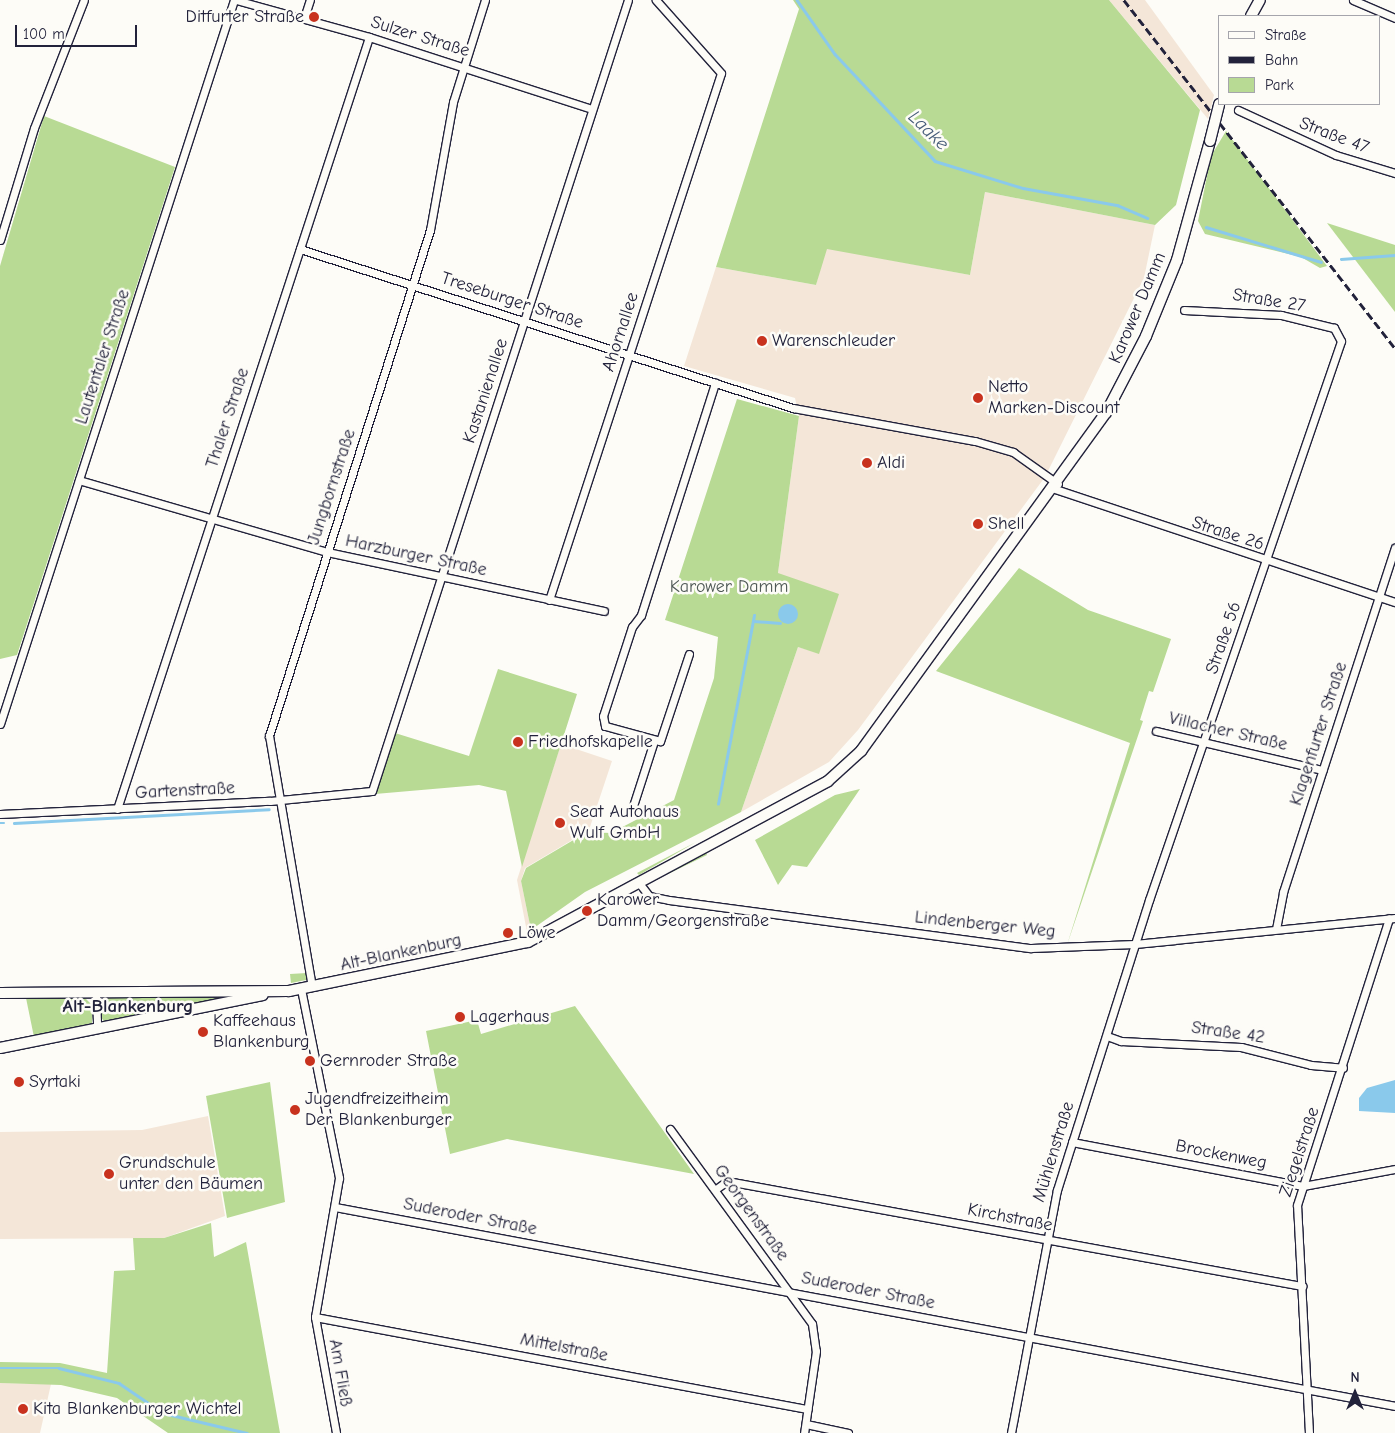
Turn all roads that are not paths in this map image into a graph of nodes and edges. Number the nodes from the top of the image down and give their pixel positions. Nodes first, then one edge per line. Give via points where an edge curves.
1 (84, 0) edge
2 (235, 0) edge
3 (310, 0) edge
4 (485, 0) edge
5 (628, 0) edge
6 (656, 0) edge
7 (1260, 0) edge
8 (1353, 0) edge
9 (1252, 15) edge
10 (304, 18) junction
11 (1395, 18) edge
12 (369, 37) junction
13 (463, 66) junction
14 (1219, 105) edge
15 (592, 109) junction
16 (1238, 110) dead end
17 (1395, 174) edge
18 (0, 240) edge
19 (300, 249) junction
20 (413, 285) junction
21 (1184, 310) dead end
22 (524, 320) junction
23 (1341, 341) joint
24 (630, 355) junction
25 (716, 383) junction
26 (79, 480) junction
27 (1056, 486) junction
28 (210, 521) junction
29 (1395, 548) edge
30 (327, 552) junction
31 (1266, 562) junction
32 (442, 576) junction
33 (1379, 597) junction
34 (549, 600) junction
35 (1395, 602) edge
36 (604, 611) dead end
37 (690, 654) dead end
38 (0, 724) edge
39 (1156, 730) dead end
40 (654, 742) junction
41 (1204, 742) junction
42 (1322, 770) junction
43 (372, 791) joint
44 (277, 800) junction
45 (633, 806) dead end
46 (117, 809) junction
47 (0, 814) edge
48 (639, 883) junction
49 (1392, 918) edge
50 (1276, 929) junction
51 (533, 940) joint
52 (1135, 944) junction
53 (312, 987) junction
54 (301, 989) junction
55 (274, 992) junction
56 (0, 993) edge
57 (96, 994) junction
58 (97, 1029) junction
59 (1107, 1036) junction
60 (0, 1048) edge
61 (1343, 1068) junction
62 (670, 1128) dead end
63 (1072, 1142) junction
64 (1395, 1169) edge
65 (1303, 1186) junction
66 (716, 1190) junction
67 (335, 1207) junction
68 (1046, 1240) junction
69 (1302, 1286) junction
70 (790, 1292) junction
71 (315, 1318) junction
72 (1029, 1336) junction
73 (1307, 1389) junction
74 (1395, 1406) edge
75 (807, 1408) junction
76 (806, 1424) junction
77 (336, 1433) edge
78 (804, 1433) edge
79 (848, 1433) edge
80 (1011, 1433) edge
81 (1309, 1433) edge

1 - 18 street via 34,128
2 - 10 street, Sulzer Straße
2 - 26 street, Lautentaler Straße
3 - 10 street
4 - 13 street, Jungbornstraße
5 - 15 street, Kastanienallee
6 - 24 street, Ahornallee via 721,73
7 - 9 main road
8 - 11 street
10 - 12 street, Sulzer Straße
12 - 13 street, Sulzer Straße
12 - 19 street, Thaler Straße
13 - 15 street, Sulzer Straße
13 - 20 street, Jungbornstraße via 430,230
14 - 27 main road, Karower Damm, bridge via 1185,232 1127,376
15 - 22 street, Kastanienallee
16 - 17 street, Straße 47 via 1336,156
19 - 20 street, Treseburger Straße
19 - 28 street, Thaler Straße
20 - 22 street, Treseburger Straße
20 - 30 street, Jungbornstraße
21 - 23 street, Straße 27 via 1280,315 1334,328
22 - 24 street, Treseburger Straße
22 - 32 street, Kastanienallee
23 - 31 street, Straße 56
24 - 25 street, Treseburger Straße
24 - 34 street, Ahornallee
25 - 27 street, Treseburger Straße via 793,408 976,441 1013,452
25 - 40 street via 641,615 632,627 603,716 605,726
26 - 28 street, Harzburger Straße
26 - 38 street, Lautentaler Straße
27 - 31 street, Straße 26
27 - 48 main road, Karower Damm via 853,760 814,790
28 - 30 street, Harzburger Straße
28 - 46 street, Thaler Straße
29 - 33 street, Klagenfurter Straße
30 - 32 street, Harzburger Straße
30 - 44 street, Jungbornstraße via 268,736
31 - 33 street, Straße 26
31 - 41 street, Straße 56
32 - 34 street, Harzburger Straße
32 - 43 street, Kastanienallee
33 - 35 street, Straße 26
33 - 42 street, Klagenfurter Straße
34 - 36 street, Harzburger Straße
37 - 40 street via 663,736
39 - 41 street, Villacher Straße
40 - 45 street
41 - 42 street, Villacher Straße
41 - 52 street, Straße 56
42 - 50 street, Klagenfurter Straße via 1283,892
43 - 44 street, Gartenstraße
44 - 46 street, Gartenstraße
44 - 53 street, Jungbornstraße
46 - 47 street, Gartenstraße
48 - 51 main road, Karower Damm
48 - 52 street, Lindenberger Weg via 649,896 669,900 1031,948
49 - 50 street, Lindenberger Weg
49 - 61 street, Ziegelstraße
50 - 52 street, Lindenberger Weg
51 - 53 main road, Alt-Blankenburg
52 - 59 street, Mühlenstraße
53 - 54 main road, Alt-Blankenburg
54 - 55 main road, Alt-Blankenburg
54 - 67 street via 339,1178
55 - 57 main road, Alt-Blankenburg
55 - 58 main road, Alt-Blankenburg
56 - 57 main road, Alt-Blankenburg
57 - 58 street
58 - 60 main road, Alt-Blankenburg
59 - 61 street, Straße 42 via 1121,1041 1202,1042
59 - 63 street, Mühlenstraße
61 - 65 street, Ziegelstraße
62 - 66 street, Georgenstraße
63 - 65 street, Brockenweg
63 - 68 street, Mühlenstraße
64 - 65 street, Brockenweg
65 - 69 street, Ziegelstraße via 1298,1205
66 - 68 street, Kirchstraße via 727,1181
66 - 70 street, Georgenstraße
67 - 70 street, Suderoder Straße
67 - 71 street
68 - 69 street, Kirchstraße
68 - 72 street, Mühlenstraße
69 - 73 street, Ziegelstraße
70 - 72 street, Suderoder Straße
70 - 75 street, Georgenstraße via 816,1339
71 - 75 street, Mittelstraße
71 - 77 street, Am Fließ
72 - 73 street, Suderoder Straße
72 - 80 street, Mühlenstraße
73 - 74 street, Suderoder Straße
73 - 81 street, Ziegelstraße
75 - 76 street, Georgenstraße
76 - 78 street, Georgenstraße
76 - 79 street

